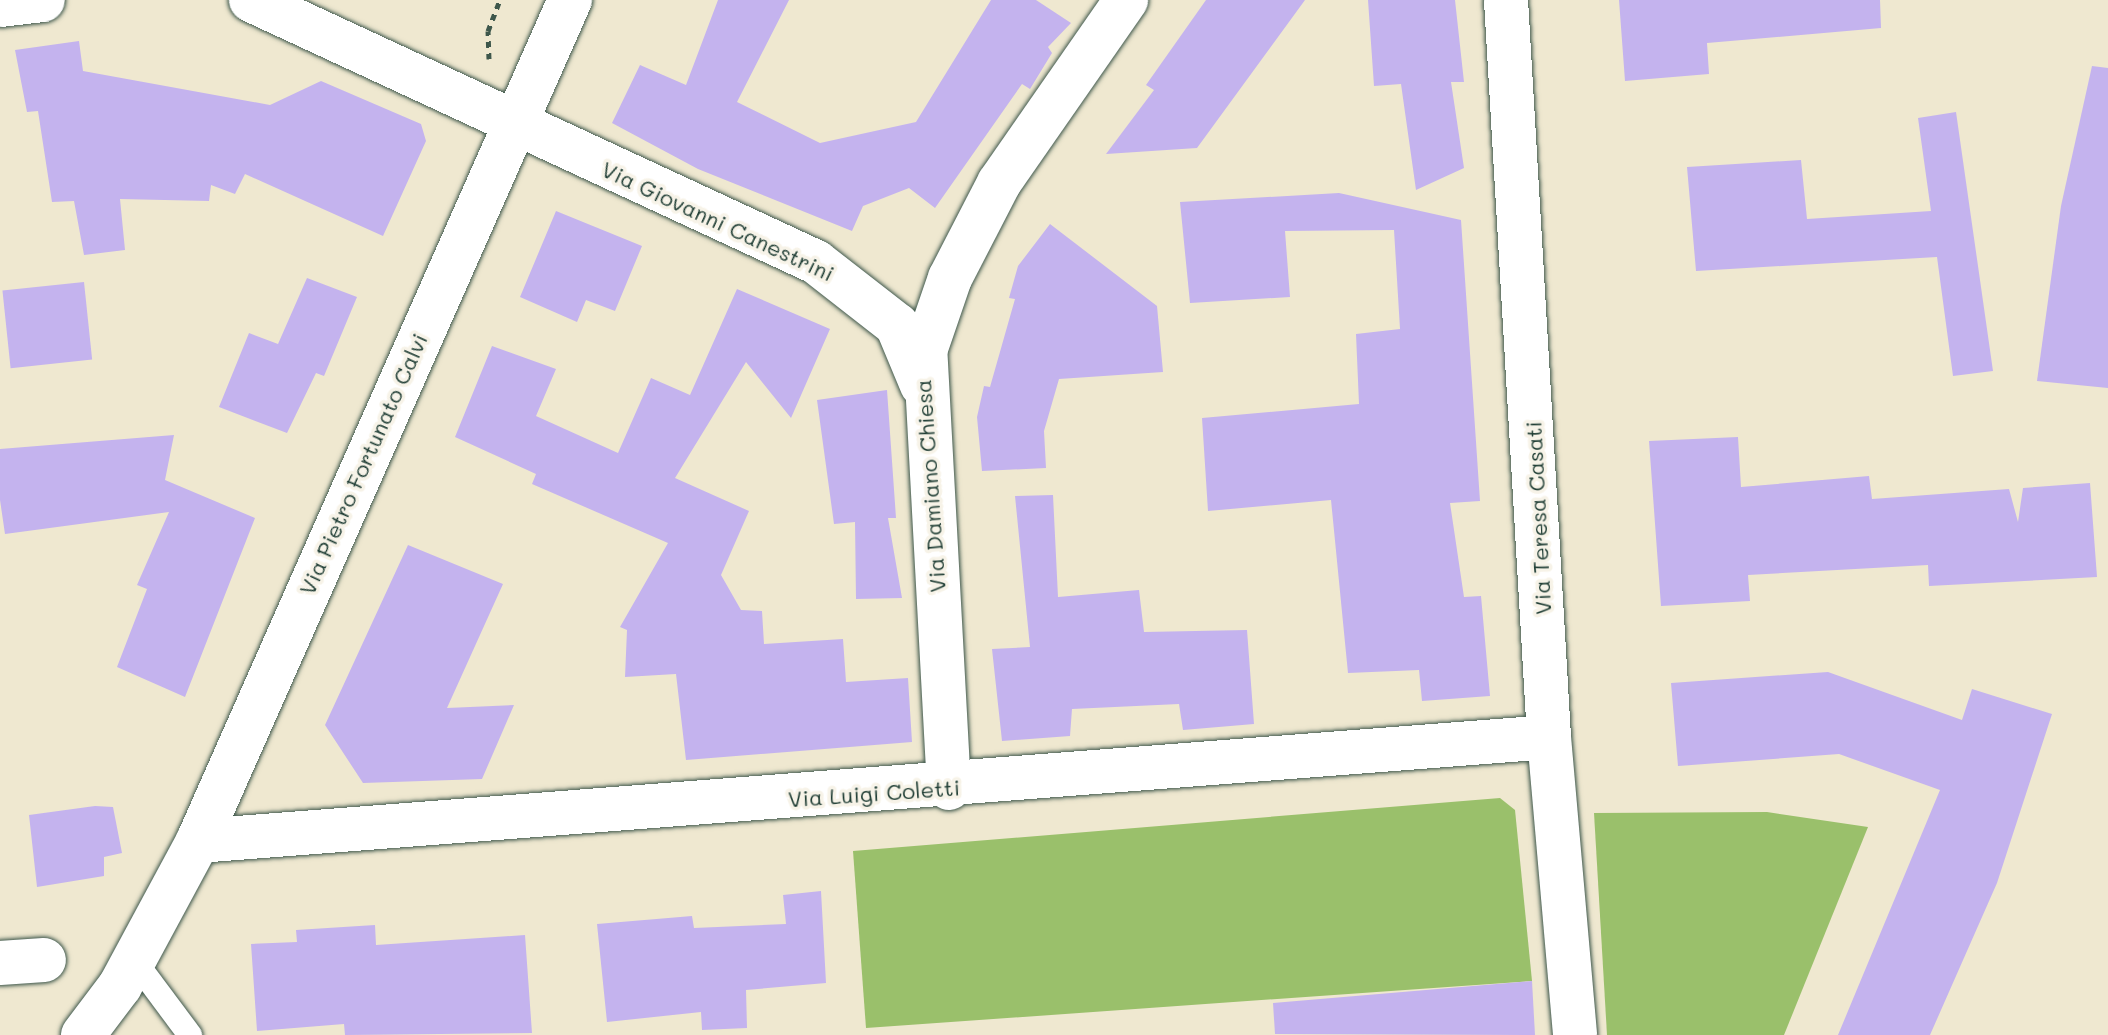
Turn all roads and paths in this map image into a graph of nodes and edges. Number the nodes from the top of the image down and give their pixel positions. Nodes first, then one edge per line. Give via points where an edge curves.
1 (43, 0) edge
2 (251, 0) edge
3 (500, 0) edge
4 (570, 0) edge
5 (1126, 0) edge
6 (1506, 0) edge
7 (0, 5) edge
8 (486, 68) dead end
9 (518, 120) junction
10 (922, 385) junction
11 (1549, 737) junction
12 (949, 788) junction
13 (198, 841) junction
14 (155, 927) junction
15 (44, 960) dead end
16 (0, 963) edge
17 (140, 968) junction
18 (83, 1035) edge
19 (116, 1035) edge
20 (190, 1035) edge
21 (1575, 1035) edge

1 - 7 street
2 - 9 street, Via Giovanni Canestrini
3 - 8 path
4 - 9 street, Via Pietro Fortunato Calvi
5 - 10 street, Via Damiano Chiesa via 971,235 935,313
6 - 11 street, Via Teresa Casati
9 - 10 street, Via Giovanni Canestrini via 570,154 839,276 897,325
9 - 13 street, Via Pietro Fortunato Calvi
10 - 12 street, Via Damiano Chiesa
11 - 12 street, Via Luigi Coletti
11 - 21 street, Via Teresa Casati
12 - 13 street, Via Luigi Coletti
13 - 14 street, Via Pietro Fortunato Calvi
14 - 17 street, Via Pietro Fortunato Calvi
14 - 18 street, Via Pietro Fortunato Calvi
15 - 16 street
17 - 19 street, Via Pietro Fortunato Calvi
17 - 20 lane

